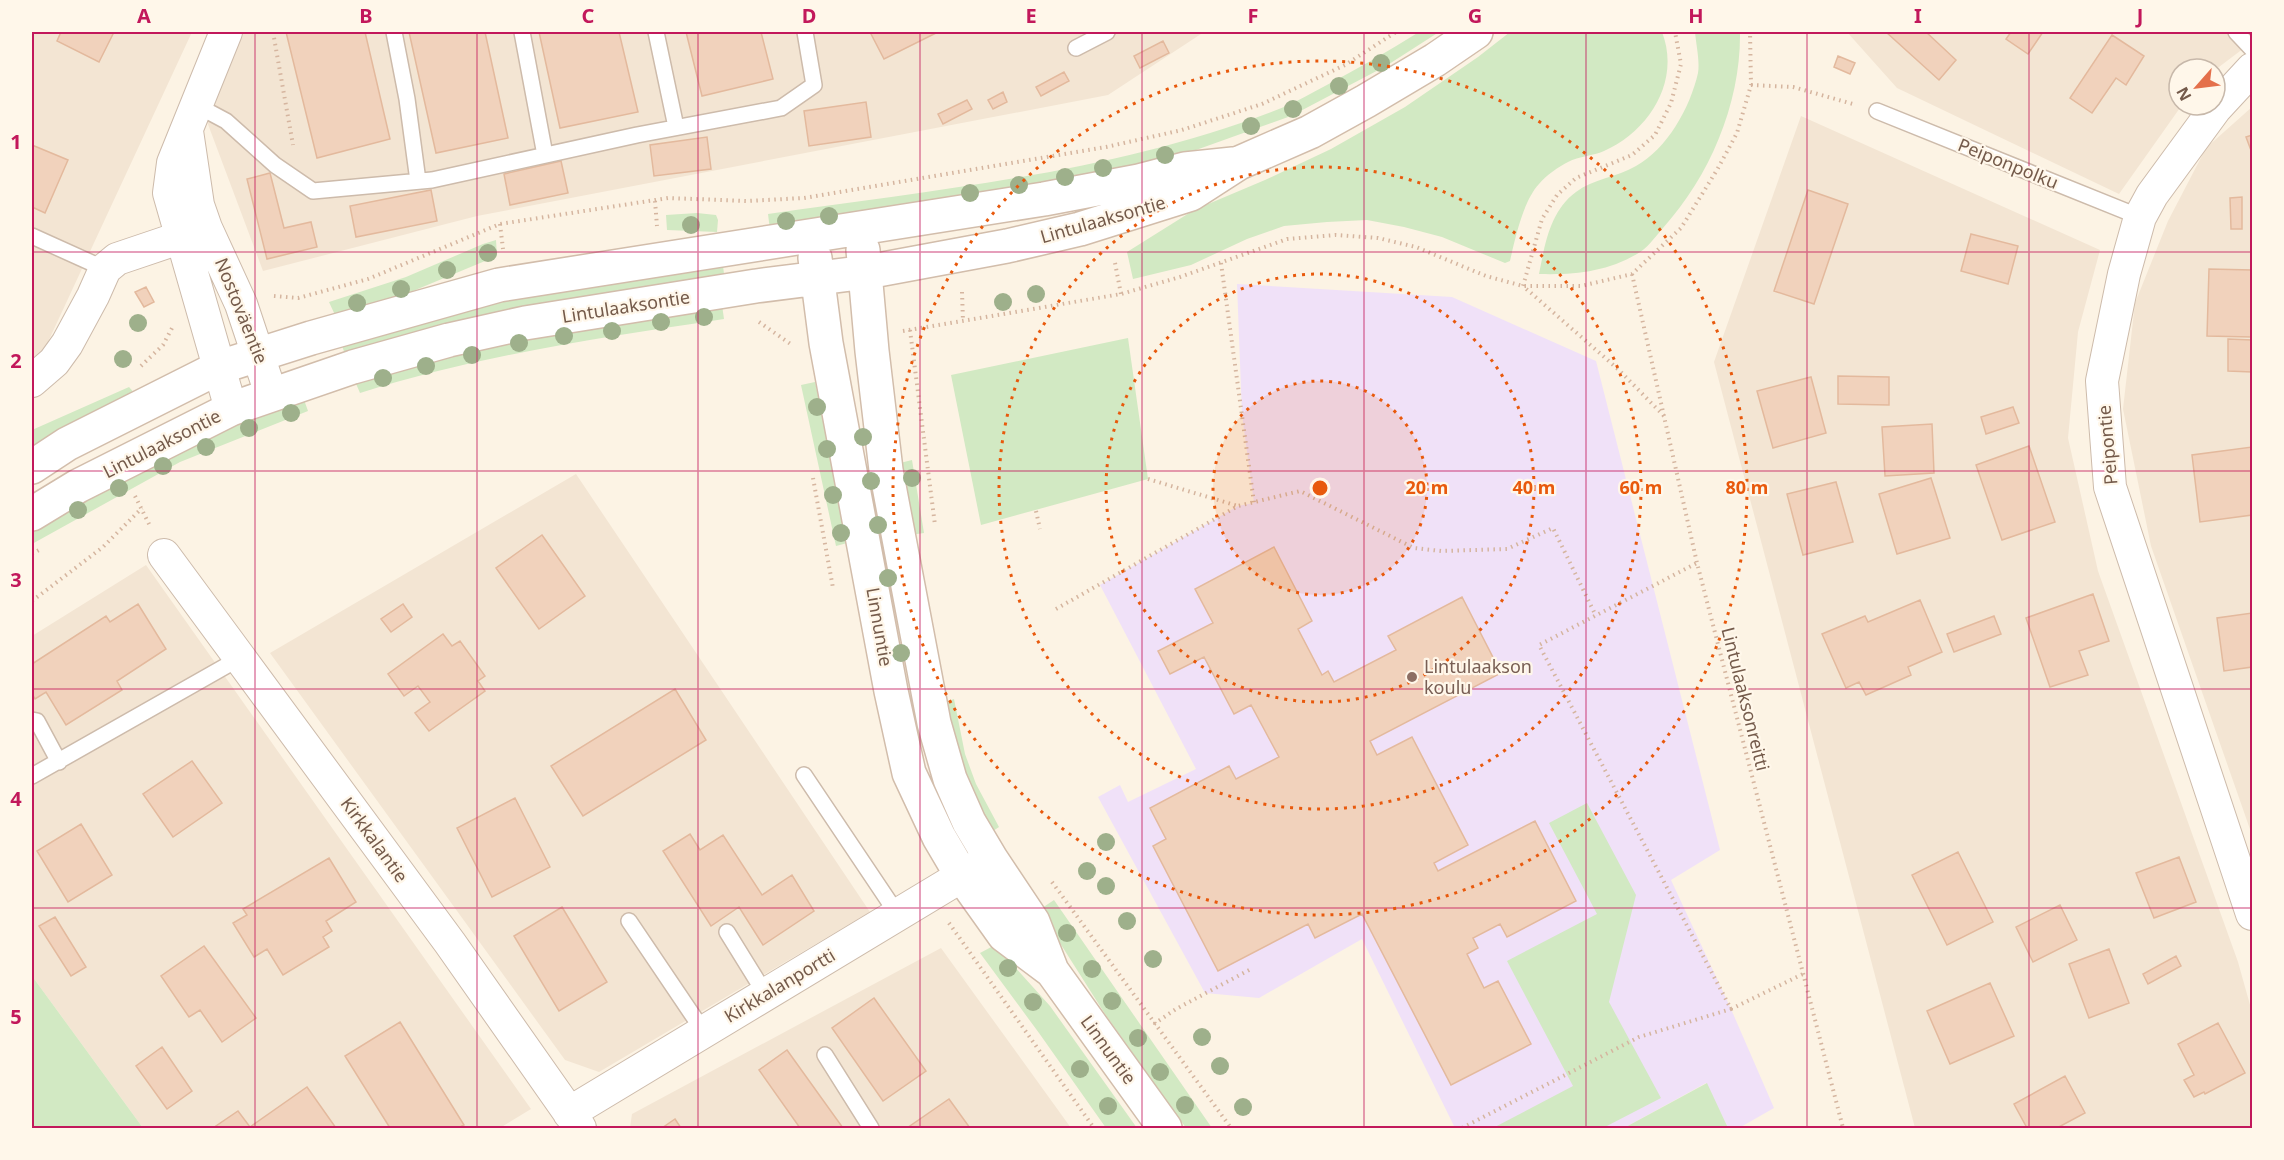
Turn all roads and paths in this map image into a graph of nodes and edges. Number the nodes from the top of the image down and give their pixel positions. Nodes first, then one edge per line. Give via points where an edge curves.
1 (226, 32) edge
2 (273, 32) edge
3 (394, 32) edge
4 (522, 32) edge
5 (656, 32) edge
6 (805, 32) edge
7 (1107, 32) edge
8 (1396, 32) edge
9 (1476, 32) edge
10 (1675, 32) edge
11 (1750, 32) edge
12 (2236, 32) edge
13 (1076, 48) dead end
14 (2253, 49) edge
15 (2253, 69) edge
16 (1751, 85) junction
17 (1877, 111) joint
18 (191, 118) junction
19 (676, 127) junction
20 (545, 155) junction
21 (1239, 163) junction
22 (298, 181) junction
23 (418, 181) junction
24 (655, 201) junction
25 (2140, 217) junction
26 (500, 224) junction
27 (657, 226) dead end
28 (860, 228) junction
29 (193, 234) junction
30 (813, 235) junction
31 (32, 236) edge
32 (503, 249) dead end
33 (1115, 263) dead end
34 (1221, 263) junction
35 (105, 269) junction
36 (867, 272) junction
37 (1632, 274) junction
38 (818, 279) junction
39 (1523, 286) junction
40 (962, 292) dead end
41 (1121, 294) junction
42 (241, 304) junction
43 (963, 321) junction
44 (747, 323) dead end
45 (910, 330) junction
46 (871, 336) junction
47 (826, 343) junction
48 (260, 354) junction
49 (220, 367) junction
50 (32, 381) edge
51 (272, 394) junction
52 (231, 410) junction
53 (1664, 416) junction
54 (32, 467) edge
55 (1148, 479) dead end
56 (144, 490) dead end
57 (134, 495) dead end
58 (1254, 503) junction
59 (1238, 506) junction
60 (142, 508) dead end
61 (1036, 511) dead end
62 (32, 514) edge
63 (1040, 529) dead end
64 (936, 536) dead end
65 (42, 548) dead end
66 (32, 554) edge
67 (164, 555) dead end
68 (1697, 563) junction
69 (32, 602) edge
70 (1056, 609) dead end
71 (1596, 616) junction
72 (240, 658) junction
73 (32, 720) edge
74 (58, 762) junction
75 (804, 775) dead end
76 (32, 776) edge
77 (990, 859) junction
78 (1046, 874) dead end
79 (962, 876) junction
80 (2253, 914) edge
81 (898, 915) junction
82 (629, 921) dead end
83 (727, 932) dead end
84 (1251, 969) dead end
85 (1052, 971) junction
86 (1803, 974) junction
87 (766, 995) junction
88 (1731, 1009) junction
89 (1154, 1024) junction
90 (704, 1032) junction
91 (825, 1055) dead end
92 (574, 1121) edge
93 (869, 1128) edge
94 (1165, 1128) edge
95 (1231, 1128) edge
96 (1462, 1128) edge
97 (1843, 1128) edge

1 - 18 street, Nostoväentie
2 - 22 path
3 - 23 lane
4 - 20 lane
5 - 19 lane
6 - 19 lane via 814,85 781,108
7 - 13 lane
8 - 24 path via 1345,65 1262,105 1182,130 1106,147 804,198
9 - 21 street, Lintulaaksontie via 1310,132
10 - 39 path via 1681,64 1671,103 1655,135 1632,155 1576,178 1557,195 1542,219
11 - 16 path
12 - 14 lane
15 - 25 street, Peipontie via 2215,109
16 - 17 path via 1793,87
16 - 37 path via 1737,133 1717,170 1680,228
17 - 25 lane, Peiponpolku
18 - 22 lane via 226,121
18 - 29 street, Nostoväentie via 173,163 169,193
19 - 20 lane
20 - 23 lane
21 - 28 street, Lintulaaksontie via 1185,169 1044,199
21 - 36 street, Lintulaaksontie via 1191,194 1080,229
22 - 23 lane via 313,191
24 - 26 path
24 - 27 path
25 - 80 street, Peipontie via 2102,381 2110,487
26 - 32 path
26 - 42 path via 368,279 298,298 268,296
28 - 30 street, Lintulaaksontie
28 - 36 street, Linnuntie
29 - 35 street via 117,259
29 - 42 street, Nostoväentie
29 - 49 street, Nostoväentie
30 - 38 street, Linnuntie
30 - 48 street, Lintulaaksontie via 499,285
31 - 35 lane
33 - 41 path
34 - 39 path via 1287,239 1336,235 1377,238 1416,247 1486,276
34 - 41 path
34 - 58 path
35 - 50 street via 67,344
36 - 38 street, Lintulaaksontie
36 - 46 street, Linnuntie
37 - 39 path via 1581,286
37 - 53 path, Lintulaaksonreitti
38 - 47 street, Linnuntie
38 - 51 street, Lintulaaksontie via 525,323 449,340
39 - 53 path via 1619,369
40 - 43 path
41 - 43 path
42 - 48 street, Nostoväentie
43 - 45 path
44 - 47 path via 759,321 789,345
45 - 46 path
45 - 64 path
46 - 77 street, Linnuntie via 886,470 934,723 950,779
47 - 79 street, Linnuntie via 909,773
48 - 49 street, Lintulaaksontie
48 - 51 street, Nostoväentie
49 - 52 street, Nostoväentie
49 - 54 street, Lintulaaksontie via 67,444
51 - 52 street, Lintulaaksontie
52 - 62 street, Lintulaaksontie via 78,486
53 - 68 path, Lintulaaksonreitti
55 - 59 path
56 - 57 path
58 - 59 path
58 - 71 path via 1300,491 1414,548 1441,551 1507,549 1553,528
59 - 70 path
60 - 69 path via 103,547
61 - 63 path
65 - 66 path
67 - 72 street, Kirkkalantie
68 - 71 path
68 - 86 path, Lintulaaksonreitti
71 - 88 path via 1539,645
72 - 74 lane
72 - 92 street, Kirkkalantie via 450,943
73 - 74 lane via 37,721
74 - 76 lane
75 - 81 lane
77 - 79 street, Kirkkalanportti
77 - 85 street, Linnuntie via 1034,922
78 - 89 path
79 - 81 street, Kirkkalanportti
79 - 85 street, Linnuntie via 1004,935
81 - 87 street, Kirkkalanportti
82 - 90 lane
83 - 87 lane
84 - 89 path
85 - 94 street, Linnuntie
86 - 88 path
86 - 97 path, Lintulaaksonreitti
87 - 90 street, Kirkkalanportti
88 - 96 path via 1639,1038
89 - 95 path
90 - 92 street, Kirkkalanportti
91 - 93 lane

